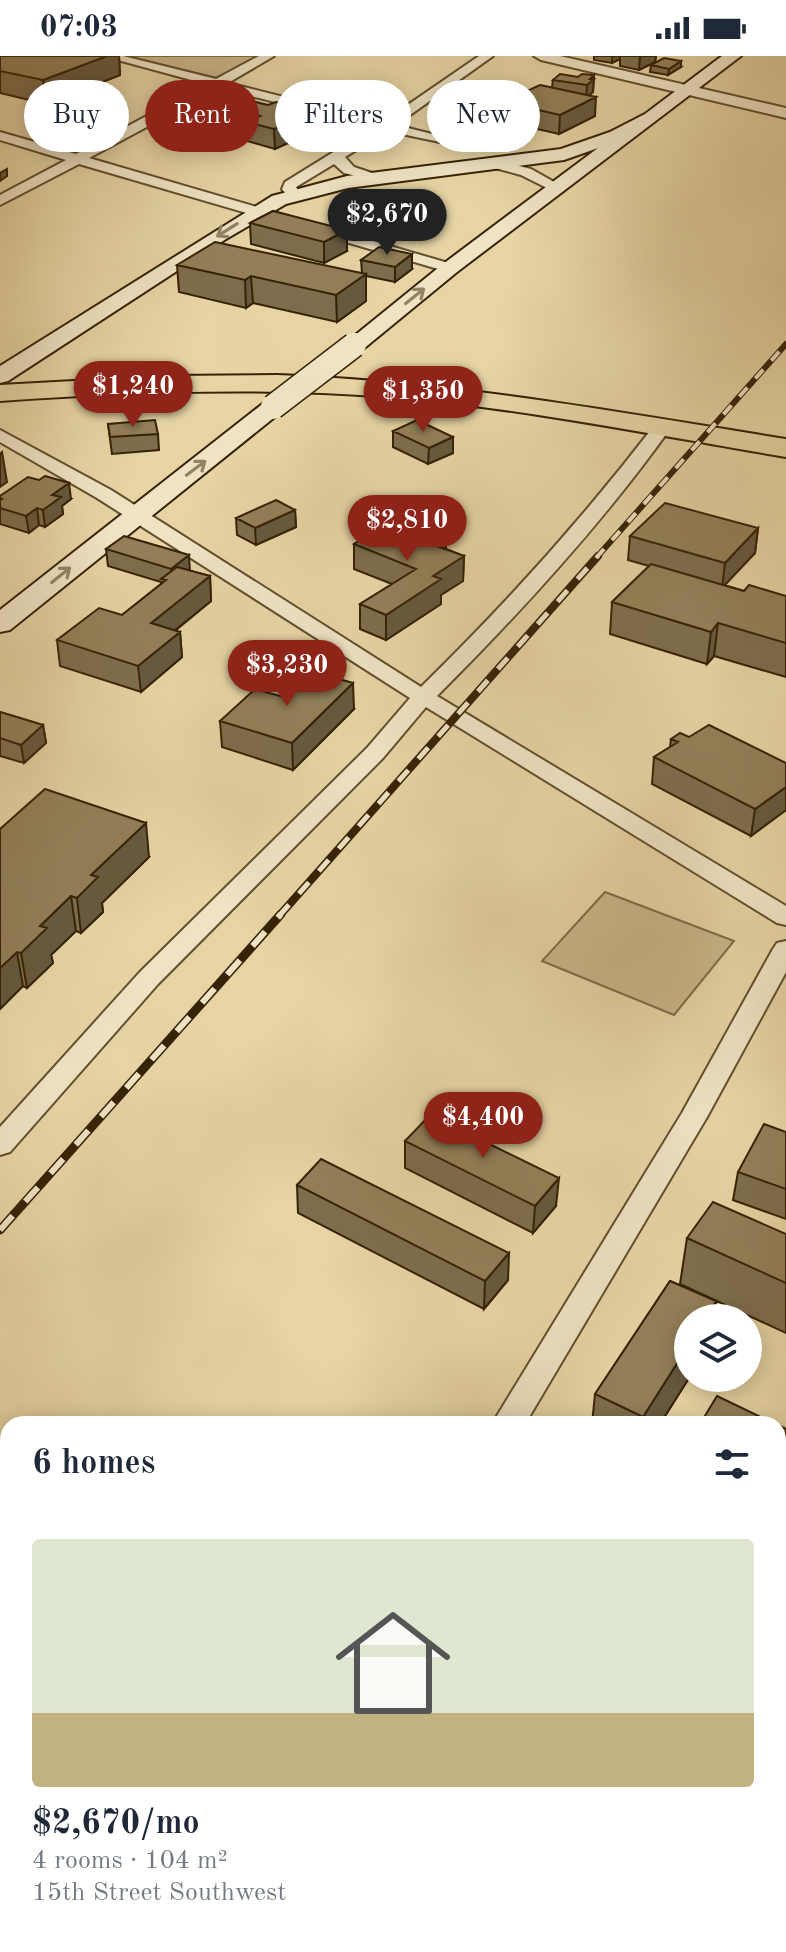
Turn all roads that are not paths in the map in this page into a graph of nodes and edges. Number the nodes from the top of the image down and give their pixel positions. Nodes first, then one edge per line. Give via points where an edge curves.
1 (109, 56) edge
2 (268, 56) edge
3 (487, 56) edge
4 (541, 56) edge
5 (733, 56) edge
6 (202, 80) edge
7 (225, 80) edge
8 (685, 91) junction
9 (411, 109) edge
10 (786, 113) edge
11 (649, 118) junction
12 (145, 124) edge
13 (0, 136) edge
14 (341, 152) joint
15 (82, 159) junction
16 (500, 165) junction
17 (376, 179) junction
18 (556, 187) junction
19 (294, 195) junction
20 (0, 201) edge
21 (258, 211) junction
22 (450, 268) junction
23 (5, 373) edge
24 (0, 393) edge
25 (663, 426) junction
26 (786, 429) edge
27 (0, 435) edge
28 (786, 448) edge
29 (134, 515) junction
30 (0, 624) edge
31 (423, 697) junction
32 (786, 917) edge
33 (786, 949) edge
34 (0, 1145) edge
35 (513, 1416) edge

1 - 6 street
2 - 7 street
3 - 9 street
4 - 8 street
5 - 8 main road
8 - 10 street
8 - 11 main road
11 - 16 main road via 579,150
11 - 18 main road
12 - 15 street
13 - 15 street
14 - 17 street via 337,159 342,165
14 - 19 street via 290,185
15 - 20 street
15 - 21 street
16 - 17 main road
16 - 18 street
17 - 19 main road
18 - 22 main road
19 - 21 main road
21 - 22 street
21 -> 23 main road
29 -> 22 main road, bridge
23 - 26 highway via 162,366 358,370 616,400
24 - 25 highway via 151,383 341,386 443,394
25 - 28 highway
25 - 31 street via 602,506
27 - 29 street
30 -> 29 main road
29 - 31 street
31 - 32 street
31 - 34 street via 375,753 149,978
33 - 35 street via 693,1117

